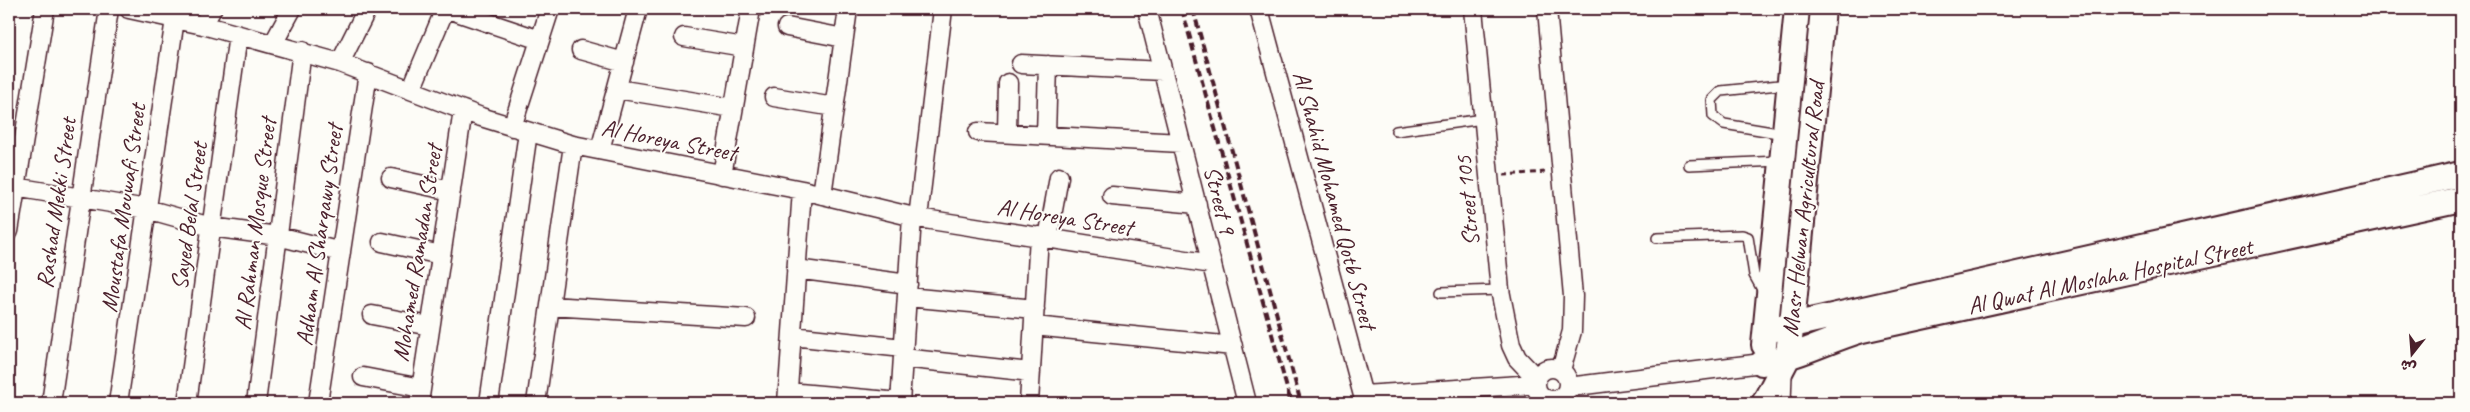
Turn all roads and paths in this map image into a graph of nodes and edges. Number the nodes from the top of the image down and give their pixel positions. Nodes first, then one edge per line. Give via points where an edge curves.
1 (45, 9) edge
2 (109, 9) edge
3 (129, 9) edge
4 (212, 9) edge
5 (292, 9) edge
6 (366, 9) edge
7 (446, 9) edge
8 (550, 9) edge
9 (638, 9) edge
10 (751, 9) edge
11 (848, 9) edge
12 (943, 9) edge
13 (1146, 9) edge
14 (1259, 9) edge
15 (1473, 9) edge
16 (1547, 9) edge
17 (1797, 9) edge
18 (1823, 9) edge
19 (174, 19) junction
20 (204, 25) junction
21 (787, 27) dead end
22 (238, 35) junction
23 (684, 37) dead end
24 (844, 38) junction
25 (540, 40) junction
26 (273, 44) junction
27 (744, 47) junction
28 (581, 50) dead end
29 (302, 51) junction
30 (624, 62) junction
31 (340, 63) junction
32 (1021, 64) dead end
33 (1048, 65) junction
34 (1163, 71) junction
35 (368, 73) junction
36 (1816, 81) junction
37 (1008, 83) dead end
38 (1789, 84) junction
39 (617, 89) junction
40 (411, 90) junction
41 (774, 97) dead end
42 (834, 107) junction
43 (733, 108) junction
44 (463, 110) junction
45 (1483, 119) junction
46 (520, 129) junction
47 (1396, 131) dead end
48 (978, 132) dead end
49 (1007, 133) junction
50 (1785, 134) junction
51 (1046, 136) junction
52 (1810, 138) junction
53 (1181, 143) junction
54 (573, 145) junction
55 (600, 150) junction
56 (1783, 161) junction
57 (1689, 165) dead end
58 (1562, 171) junction
59 (2461, 174) edge
60 (722, 175) junction
61 (1489, 176) junction
62 (1059, 177) dead end
63 (391, 178) dead end
64 (13, 186) edge
65 (2399, 188) junction
66 (802, 190) junction
67 (451, 191) junction
68 (822, 195) junction
69 (1112, 196) dead end
70 (81, 197) junction
71 (2461, 199) edge
72 (1197, 204) junction
73 (147, 209) junction
74 (2405, 212) junction
75 (915, 217) junction
76 (211, 227) junction
77 (9, 231) edge
78 (278, 236) junction
79 (1044, 237) junction
80 (1657, 238) dead end
81 (382, 242) dead end
82 (341, 252) junction
83 (441, 255) junction
84 (1212, 264) junction
85 (796, 269) junction
86 (907, 290) junction
87 (1500, 290) junction
88 (1441, 292) dead end
89 (1770, 300) junction
90 (550, 306) junction
91 (372, 315) dead end
92 (1034, 317) junction
93 (746, 318) dead end
94 (1792, 324) junction
95 (430, 326) junction
96 (1766, 331) junction
97 (792, 336) junction
98 (1233, 346) junction
99 (903, 353) junction
100 (1787, 359) junction
101 (1762, 362) junction
102 (1561, 370) junction
103 (1031, 372) junction
104 (362, 377) dead end
105 (1536, 382) junction
106 (1568, 387) junction
107 (420, 396) edge
108 (787, 398) edge
109 (1364, 399) edge
110 (900, 402) edge
111 (1552, 402) edge
112 (51, 403) edge
113 (118, 403) edge
114 (186, 403) edge
115 (256, 403) edge
116 (318, 403) edge
117 (489, 403) edge
118 (536, 403) edge
119 (1029, 403) edge
120 (1247, 403) edge
121 (1762, 403) edge
122 (1786, 403) edge

1 - 64 street
2 - 70 street, Rashad Mekki Street
3 - 19 street, Al Horeya Street
4 - 20 street
5 - 26 street
6 - 31 street
7 - 25 street
7 - 40 street
8 - 25 street
9 - 30 street
10 - 27 street
11 - 24 street
12 - 75 street
13 - 34 street, Street 9
14 - 109 street, Al Shahid Mohamed Qotb Street
15 - 45 street, Street 105
16 - 58 street
17 - 38 street, Masr Helwan Agricultural Road
18 - 36 street, Masr Helwan Agricultural Road
19 - 20 street, Al Horeya Street
19 - 73 street, Moustafa Mouwafi Street
20 - 22 street, Al Horeya Street
21 - 24 street
22 - 26 street, Al Horeya Street
22 - 76 street, Sayed Belal Street
23 - 27 street
24 - 42 street
25 - 46 street
26 - 29 street, Al Horeya Street
27 - 43 street
28 - 30 street
29 - 31 street, Al Horeya Street
29 - 78 street, Al Rahman Mosque Street
30 - 39 street
31 - 35 street, Al Horeya Street
32 - 33 street
33 - 34 street
33 - 51 street
34 - 53 street, Street 9
35 - 40 street, Al Horeya Street
35 - 82 street, Adham Al Sharqawy Street
36 - 38 street
36 - 52 street, Masr Helwan Agricultural Road
37 - 49 street
38 - 50 street, Masr Helwan Agricultural Road
38 - 50 lane via 1722,91 1712,100 1713,116 1724,124
39 - 43 street
39 - 55 street
40 - 44 street, Al Horeya Street
41 - 42 street
42 - 68 street
43 - 60 street
44 - 46 street, Al Horeya Street
44 - 67 street, Mohamed Ramadan Street
45 - 47 lane
45 - 61 street, Street 105
46 - 54 street, Al Horeya Street
46 - 117 street
48 - 49 street
49 - 51 street
50 - 52 street
50 - 56 street, Masr Helwan Agricultural Road
51 - 53 street
52 - 94 street, Masr Helwan Agricultural Road
53 - 72 street, Street 9
54 - 55 street, Al Horeya Street
54 - 90 street
55 - 60 street, Al Horeya Street
56 - 57 lane
56 - 89 street, Masr Helwan Agricultural Road
58 - 61 path
58 - 102 street via 1573,314 1572,331
59 - 65 street, Al Qwat Al Moslaha Hospital Street
60 - 66 street, Al Horeya Street
61 - 87 street, Street 105
62 - 79 street
63 - 67 street
64 - 70 street
64 - 77 street
65 - 74 street
65 - 94 street, Al Qwat Al Moslaha Hospital Street
66 - 68 street, Al Horeya Street
66 - 85 street
67 - 83 street, Mohamed Ramadan Street
68 - 75 street, Al Horeya Street
69 - 72 street
70 - 73 street
70 - 112 street, Rashad Mekki Street
71 - 74 street, Al Qwat Al Moslaha Hospital Street
72 - 84 street, Street 9
73 - 76 street
73 - 113 street, Moustafa Mouwafi Street
74 - 100 street, Al Qwat Al Moslaha Hospital Street via 1862,330
75 - 79 street, Al Horeya Street
75 - 86 street
76 - 78 street
76 - 114 street, Sayed Belal Street
78 - 82 street
78 - 115 street, Al Rahman Mosque Street
79 - 84 street, Al Horeya Street
79 - 92 street
80 - 89 lane via 1742,234 1748,237 1754,275
81 - 83 street
82 - 116 street, Adham Al Sharqawy Street
83 - 95 street, Mohamed Ramadan Street
84 - 98 street, Street 9
85 - 86 street
85 - 97 street
86 - 92 street
86 - 99 street
87 - 88 lane
87 - 105 street, Street 105 via 1511,346
89 - 96 street, Masr Helwan Agricultural Road
90 - 93 street
90 - 118 street
91 - 95 street
92 - 98 street
92 - 103 street
94 - 96 street, Al Qwat Al Moslaha Hospital Street
94 - 100 street, Masr Helwan Agricultural Road
95 - 107 street, Mohamed Ramadan Street
96 - 101 street, Masr Helwan Agricultural Road
97 - 99 street
97 - 108 street
98 - 120 street, Street 9
99 - 103 street
99 - 110 street
100 - 101 street, Al Qwat Al Moslaha Hospital Street
100 - 121 street, Masr Helwan Agricultural Road
100 - 122 lane
101 - 106 street
101 - 121 street, Masr Helwan Agricultural Road
102 - 105 street via 1546,369
102 - 106 street
103 - 119 street
104 - 107 street
105 - 109 street
105 - 111 street via 1542,397
106 - 111 street via 1563,396
108 - 110 street

